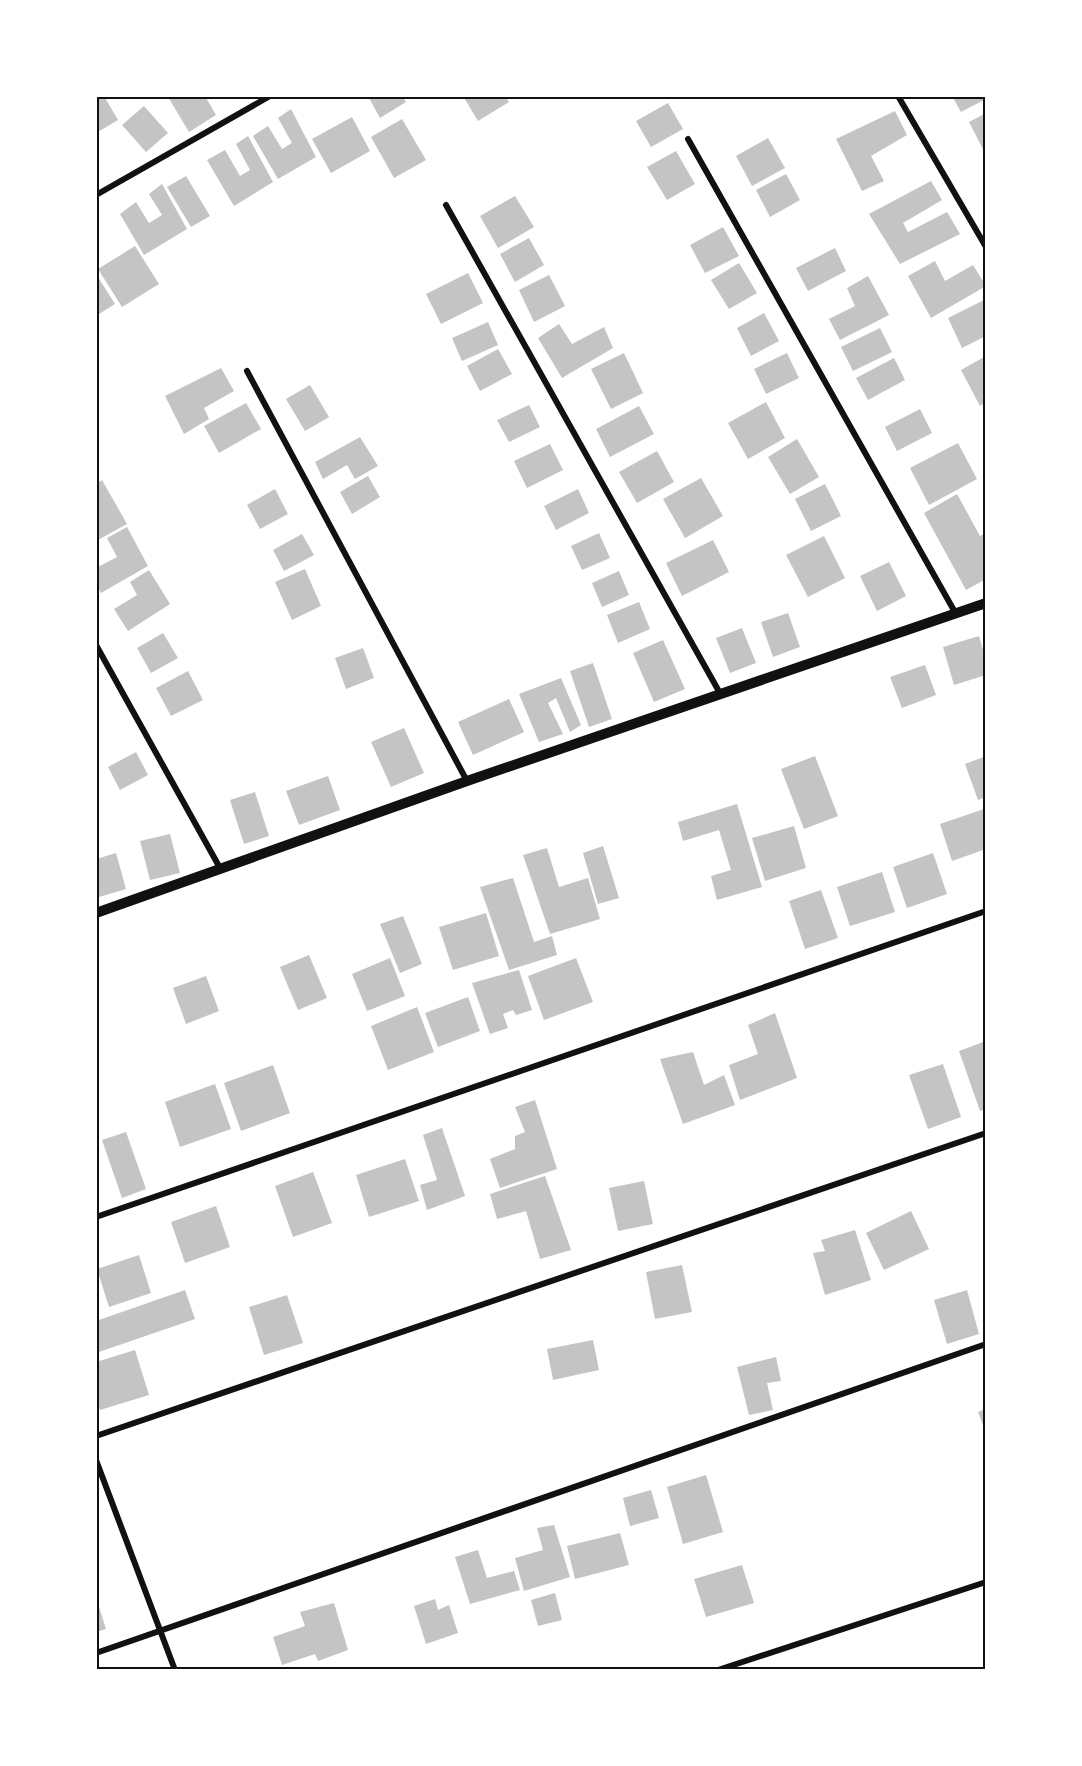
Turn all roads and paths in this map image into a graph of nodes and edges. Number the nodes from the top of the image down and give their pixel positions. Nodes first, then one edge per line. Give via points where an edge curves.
1 (270, 96) edge
2 (898, 96) edge
3 (688, 139) dead end
4 (96, 195) edge
5 (446, 205) dead end
6 (986, 248) edge
7 (247, 371) dead end
8 (986, 603) edge
9 (957, 615) junction
10 (96, 645) edge
11 (721, 695) junction
12 (467, 781) junction
13 (220, 868) junction
14 (986, 911) edge
15 (96, 913) edge
16 (986, 1133) edge
17 (96, 1217) edge
18 (986, 1344) edge
19 (96, 1436) edge
20 (96, 1460) edge
21 (986, 1582) edge
22 (160, 1631) junction
23 (96, 1653) edge
24 (175, 1670) edge
25 (718, 1670) edge

1 - 4 street
2 - 6 street
3 - 9 street
5 - 11 street
7 - 12 street
8 - 9 street
9 - 11 street
10 - 13 street
11 - 12 street
12 - 13 street
13 - 15 street
14 - 17 street
16 - 19 street
18 - 22 street
20 - 22 street
21 - 25 street
22 - 23 street
22 - 24 street

